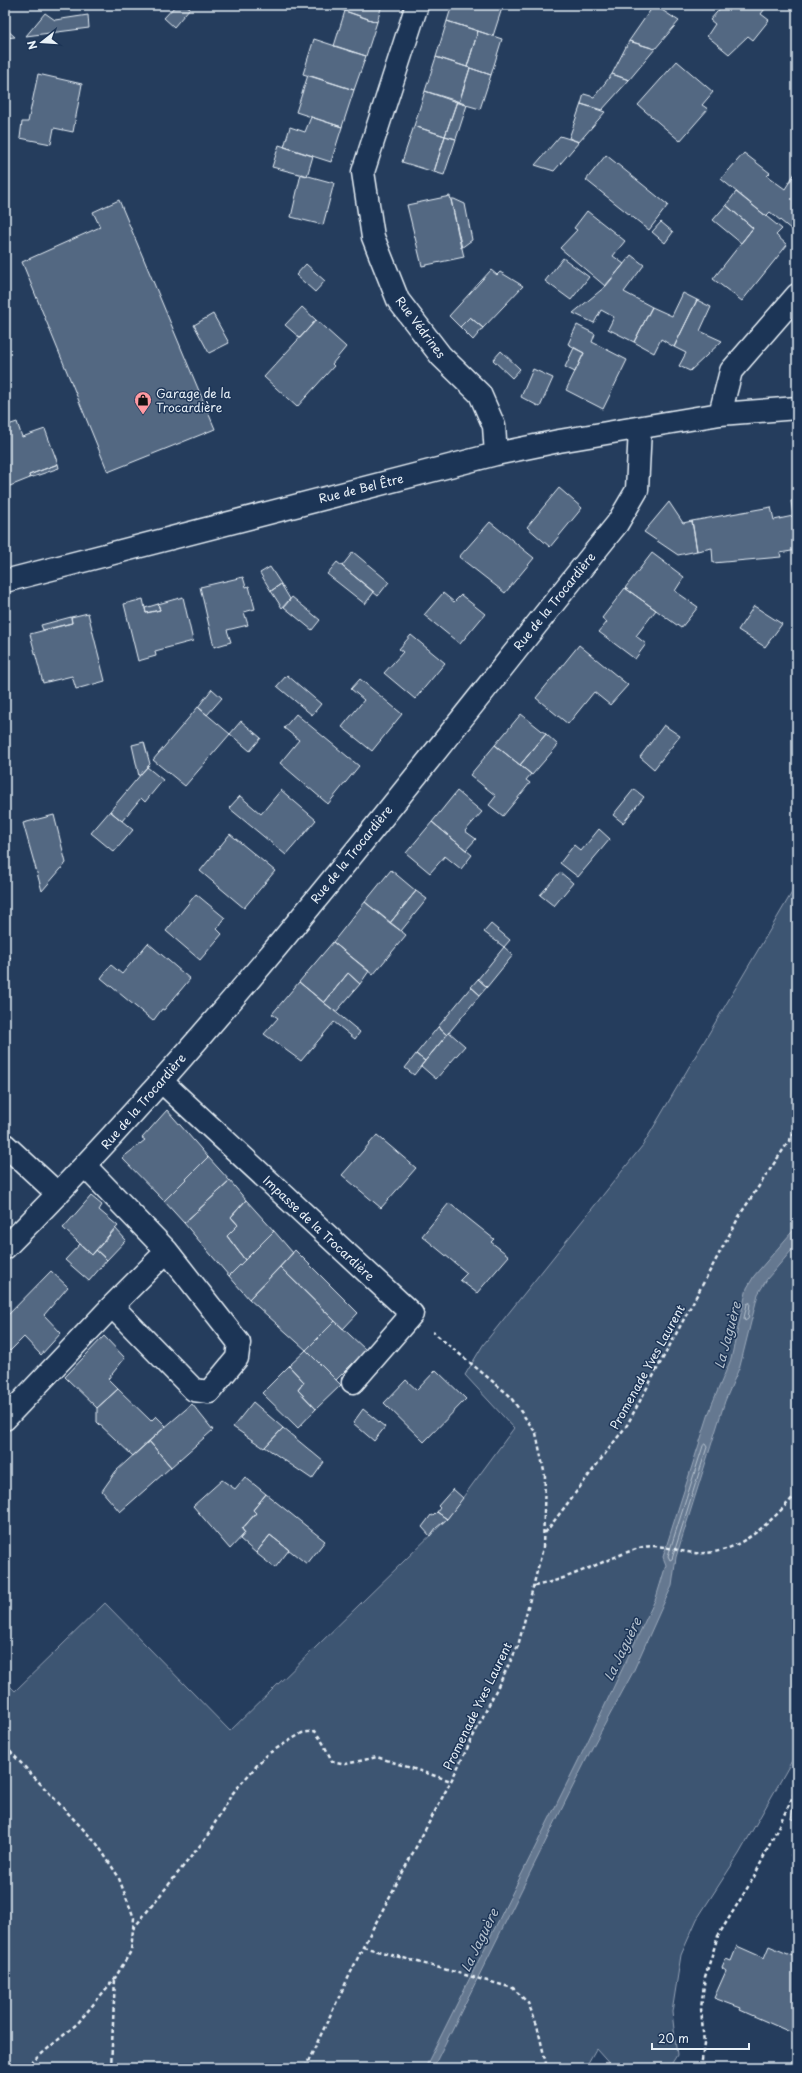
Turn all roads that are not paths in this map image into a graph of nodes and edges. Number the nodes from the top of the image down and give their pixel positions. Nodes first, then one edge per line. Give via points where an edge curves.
1 (417, 5) edge
2 (797, 295) edge
3 (797, 408) edge
4 (720, 414) junction
5 (640, 428) junction
6 (496, 454) junction
7 (5, 581) edge
8 (161, 1081) junction
9 (5, 1144) edge
10 (85, 1166) junction
11 (58, 1194) junction
12 (5, 1248) edge
13 (168, 1251) junction
14 (112, 1306) junction
15 (353, 1382) dead end
16 (5, 1418) edge

1 - 6 street, Rue Védrines via 363,172 373,237 398,300 441,356 480,394 494,426
2 - 4 street via 731,371
3 - 4 street, Rue de Bel Être
4 - 5 street, Rue de Bel Être
5 - 6 street, Rue de Bel Être
5 - 8 street, Rue de la Trocardière via 637,490 624,514 310,906
6 - 7 street, Rue de Bel Être
8 - 10 street, Rue de la Trocardière
8 - 15 street, Impasse de la Trocardière via 412,1314
9 - 11 street
10 - 11 street, Rue de la Trocardière
10 - 13 street
11 - 12 street, Rue de la Trocardière
13 - 14 street
13 - 14 street via 239,1343 237,1358 209,1392 194,1390
14 - 16 street

